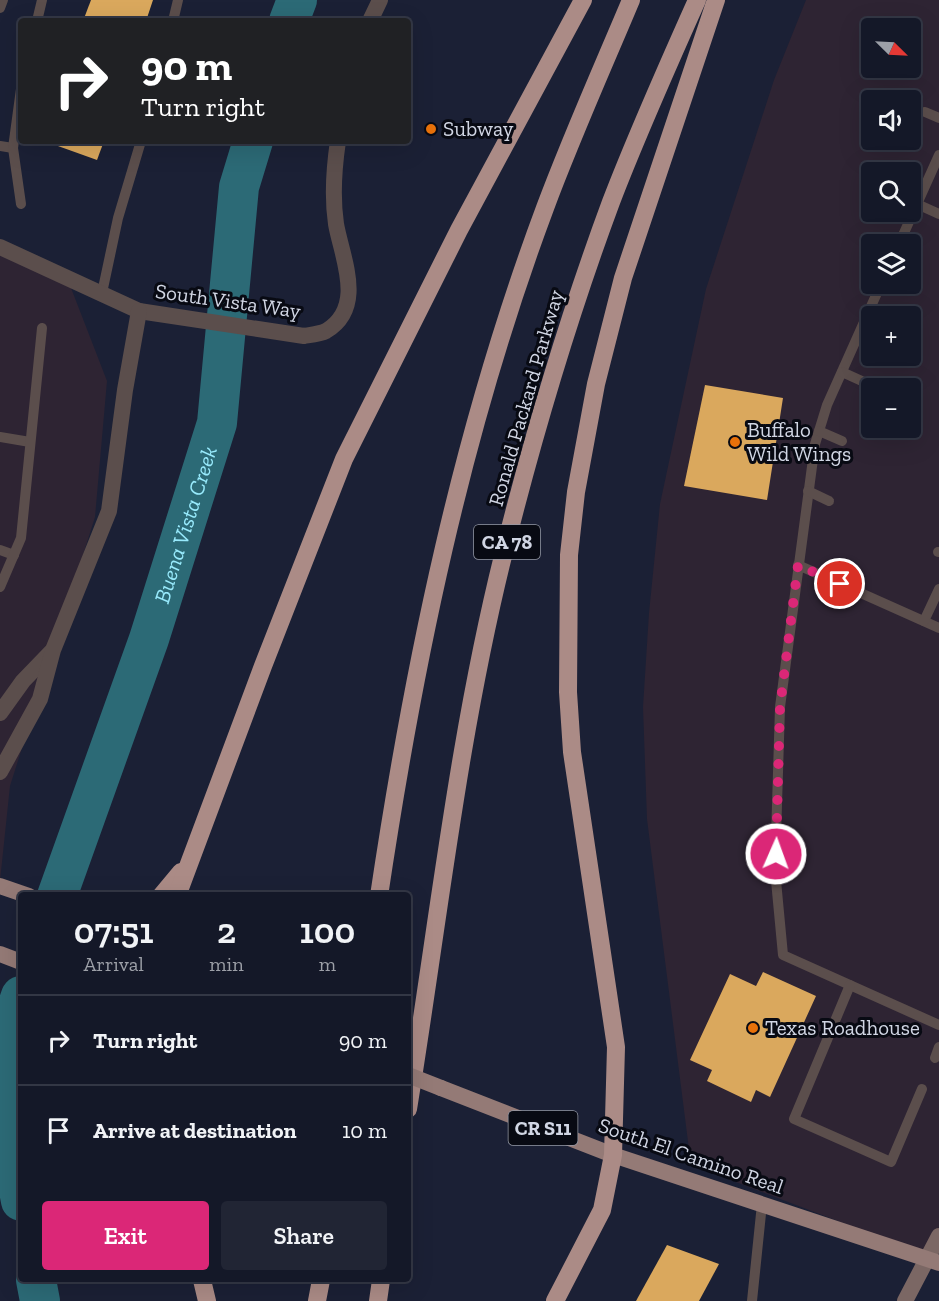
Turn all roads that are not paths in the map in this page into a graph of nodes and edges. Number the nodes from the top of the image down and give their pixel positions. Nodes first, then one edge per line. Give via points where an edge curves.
1 (42, 0) edge
2 (178, 0) edge
3 (380, 0) edge
4 (583, 0) edge
5 (631, 0) edge
6 (697, 0) edge
7 (716, 0) edge
8 (38, 18) edge
9 (174, 18) edge
10 (371, 18) edge
11 (925, 112) dead end
12 (18, 114) edge
13 (939, 118) edge
14 (140, 144) edge
15 (337, 144) edge
16 (0, 146) edge
17 (14, 148) junction
18 (939, 155) edge
19 (921, 195) edge
20 (21, 204) dead end
21 (921, 206) edge
22 (939, 214) edge
23 (0, 247) edge
24 (102, 293) junction
25 (139, 311) junction
26 (42, 328) dead end
27 (861, 333) edge
28 (842, 372) junction
29 (861, 381) edge
30 (819, 431) junction
31 (0, 437) edge
32 (842, 441) dead end
33 (30, 442) junction
34 (808, 491) junction
35 (829, 501) dead end
36 (0, 549) edge
37 (14, 555) junction
38 (798, 565) junction
39 (0, 587) edge
40 (939, 589) edge
41 (924, 621) junction
42 (939, 628) edge
43 (53, 650) junction
44 (0, 713) edge
45 (0, 772) edge
46 (188, 864) junction
47 (0, 886) edge
48 (20, 892) edge
49 (164, 892) edge
50 (178, 892) edge
51 (380, 892) edge
52 (0, 954) edge
53 (18, 961) edge
54 (850, 985) junction
55 (939, 1025) edge
56 (411, 1076) edge
57 (411, 1089) edge
58 (922, 1089) dead end
59 (613, 1155) junction
60 (762, 1204) junction
61 (939, 1236) edge
62 (936, 1260) edge
63 (202, 1282) edge
64 (321, 1282) edge
65 (381, 1282) edge
66 (207, 1301) edge
67 (317, 1301) edge
68 (378, 1301) edge
69 (555, 1301) edge
70 (752, 1301) edge
71 (905, 1301) edge

1 - 8 lane
2 - 9 lane
3 - 10 street
4 - 46 highway via 459,230 344,459
5 - 51 highway, Ronald Packard Parkway / CA 78 via 544,208 479,410 421,650
6 - 57 highway, Ronald Packard Parkway / CA 78 via 612,202 543,405 503,558 470,712
7 - 59 highway via 623,278 596,384 569,555 567,692 572,752 616,1047
11 - 13 lane
12 - 17 lane
14 - 24 lane via 118,218
15 - 25 street, South Vista Way via 333,170 336,223 349,274 349,297 340,316 326,331 304,336
16 - 17 lane
17 - 20 lane
18 - 19 lane
21 - 22 lane
23 - 24 street, South Vista Way
24 - 25 street, South Vista Way
25 - 43 street, South Vista Way via 109,511
26 - 33 lane
27 - 28 lane
28 - 29 lane
28 - 30 lane
30 - 32 lane
30 - 34 lane
31 - 33 lane
33 - 37 lane via 21,538
34 - 35 lane
34 - 38 lane
36 - 37 lane
37 - 39 lane
38 - 41 lane
38 - 54 lane via 780,707 776,870 783,955
40 - 41 lane
41 - 42 lane
43 - 44 street, South Vista Way via 23,681
43 - 45 street, South Vista Way via 40,699
46 - 49 highway
46 - 50 highway
47 - 48 main road
52 - 53 main road
54 - 55 lane
54 - 58 lane via 794,1119 891,1162
56 - 59 main road, South El Camino Real / CR S11, bridge
59 - 60 main road, South El Camino Real
59 - 69 highway via 602,1210
60 - 62 main road, South El Camino Real
60 - 70 lane
61 - 62 main road
62 - 71 main road
63 - 66 highway
64 - 67 highway
65 - 68 highway

